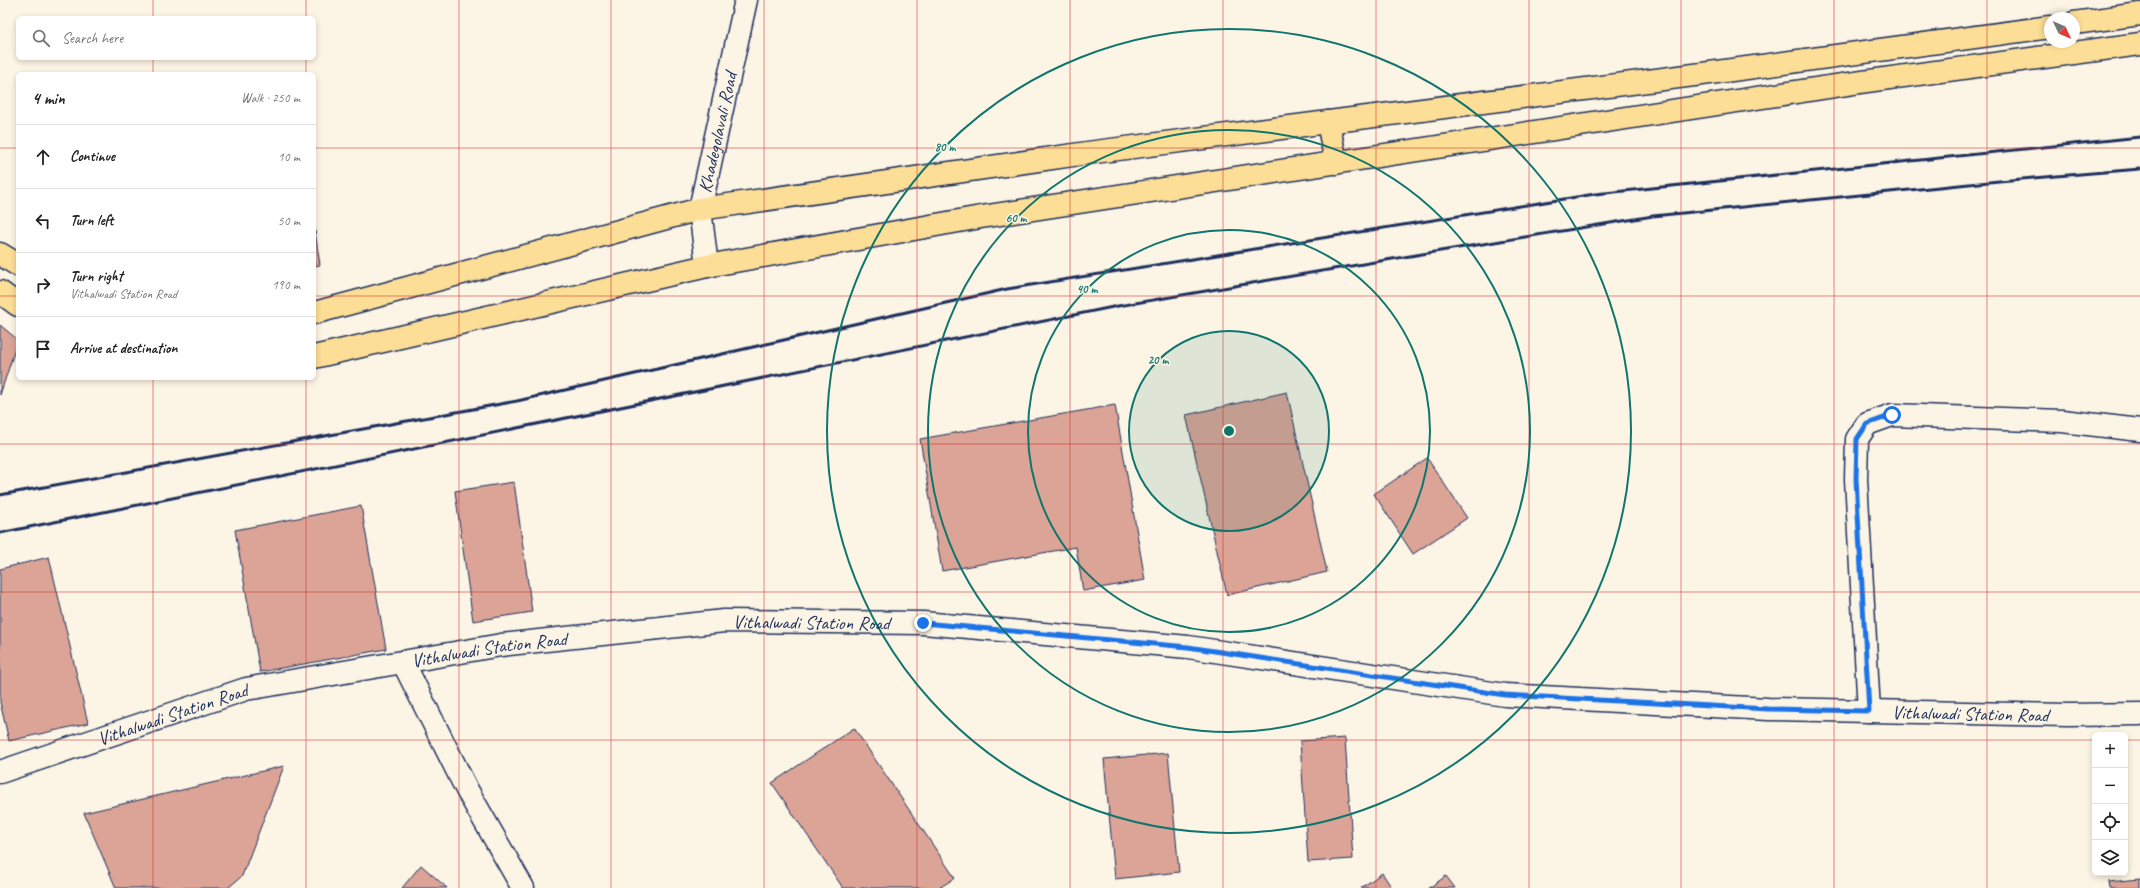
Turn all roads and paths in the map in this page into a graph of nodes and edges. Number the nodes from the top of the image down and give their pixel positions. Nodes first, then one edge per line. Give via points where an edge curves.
1 (746, 0) edge
2 (2140, 14) edge
3 (2080, 22) edge
4 (2044, 28) edge
5 (2140, 44) edge
6 (1865, 52) junction
7 (1702, 74) junction
8 (1868, 81) junction
9 (1705, 106) junction
10 (1328, 122) junction
11 (1336, 163) junction
12 (700, 209) junction
13 (0, 254) edge
14 (16, 264) edge
15 (707, 266) junction
16 (0, 292) edge
17 (16, 304) edge
18 (316, 312) edge
19 (316, 357) edge
20 (2140, 430) edge
21 (403, 662) junction
22 (1869, 711) junction
23 (2140, 714) edge
24 (0, 772) edge
25 (523, 888) edge

1 - 12 street, Khadegolavali Road
2 - 3 main road
4 - 6 main road
5 - 8 main road
6 - 7 main road
6 - 8 main road
7 - 9 main road
7 - 10 main road
8 - 9 main road
9 - 11 main road
10 - 11 main road
10 - 12 main road via 1087,153
11 - 15 main road via 981,217
12 - 15 street, Khadegolavali Road
12 - 18 main road
13 - 14 main road
15 - 19 main road
16 - 17 main road
20 - 22 street via 2062,421 1892,415 1867,424 1857,439 1856,479
21 - 22 street, Vithalwadi Station Road via 501,645 724,621 923,623 1188,647 1505,695 1768,709
21 - 24 street, Vithalwadi Station Road via 246,689
21 - 25 street via 467,790
22 - 23 street, Vithalwadi Station Road

